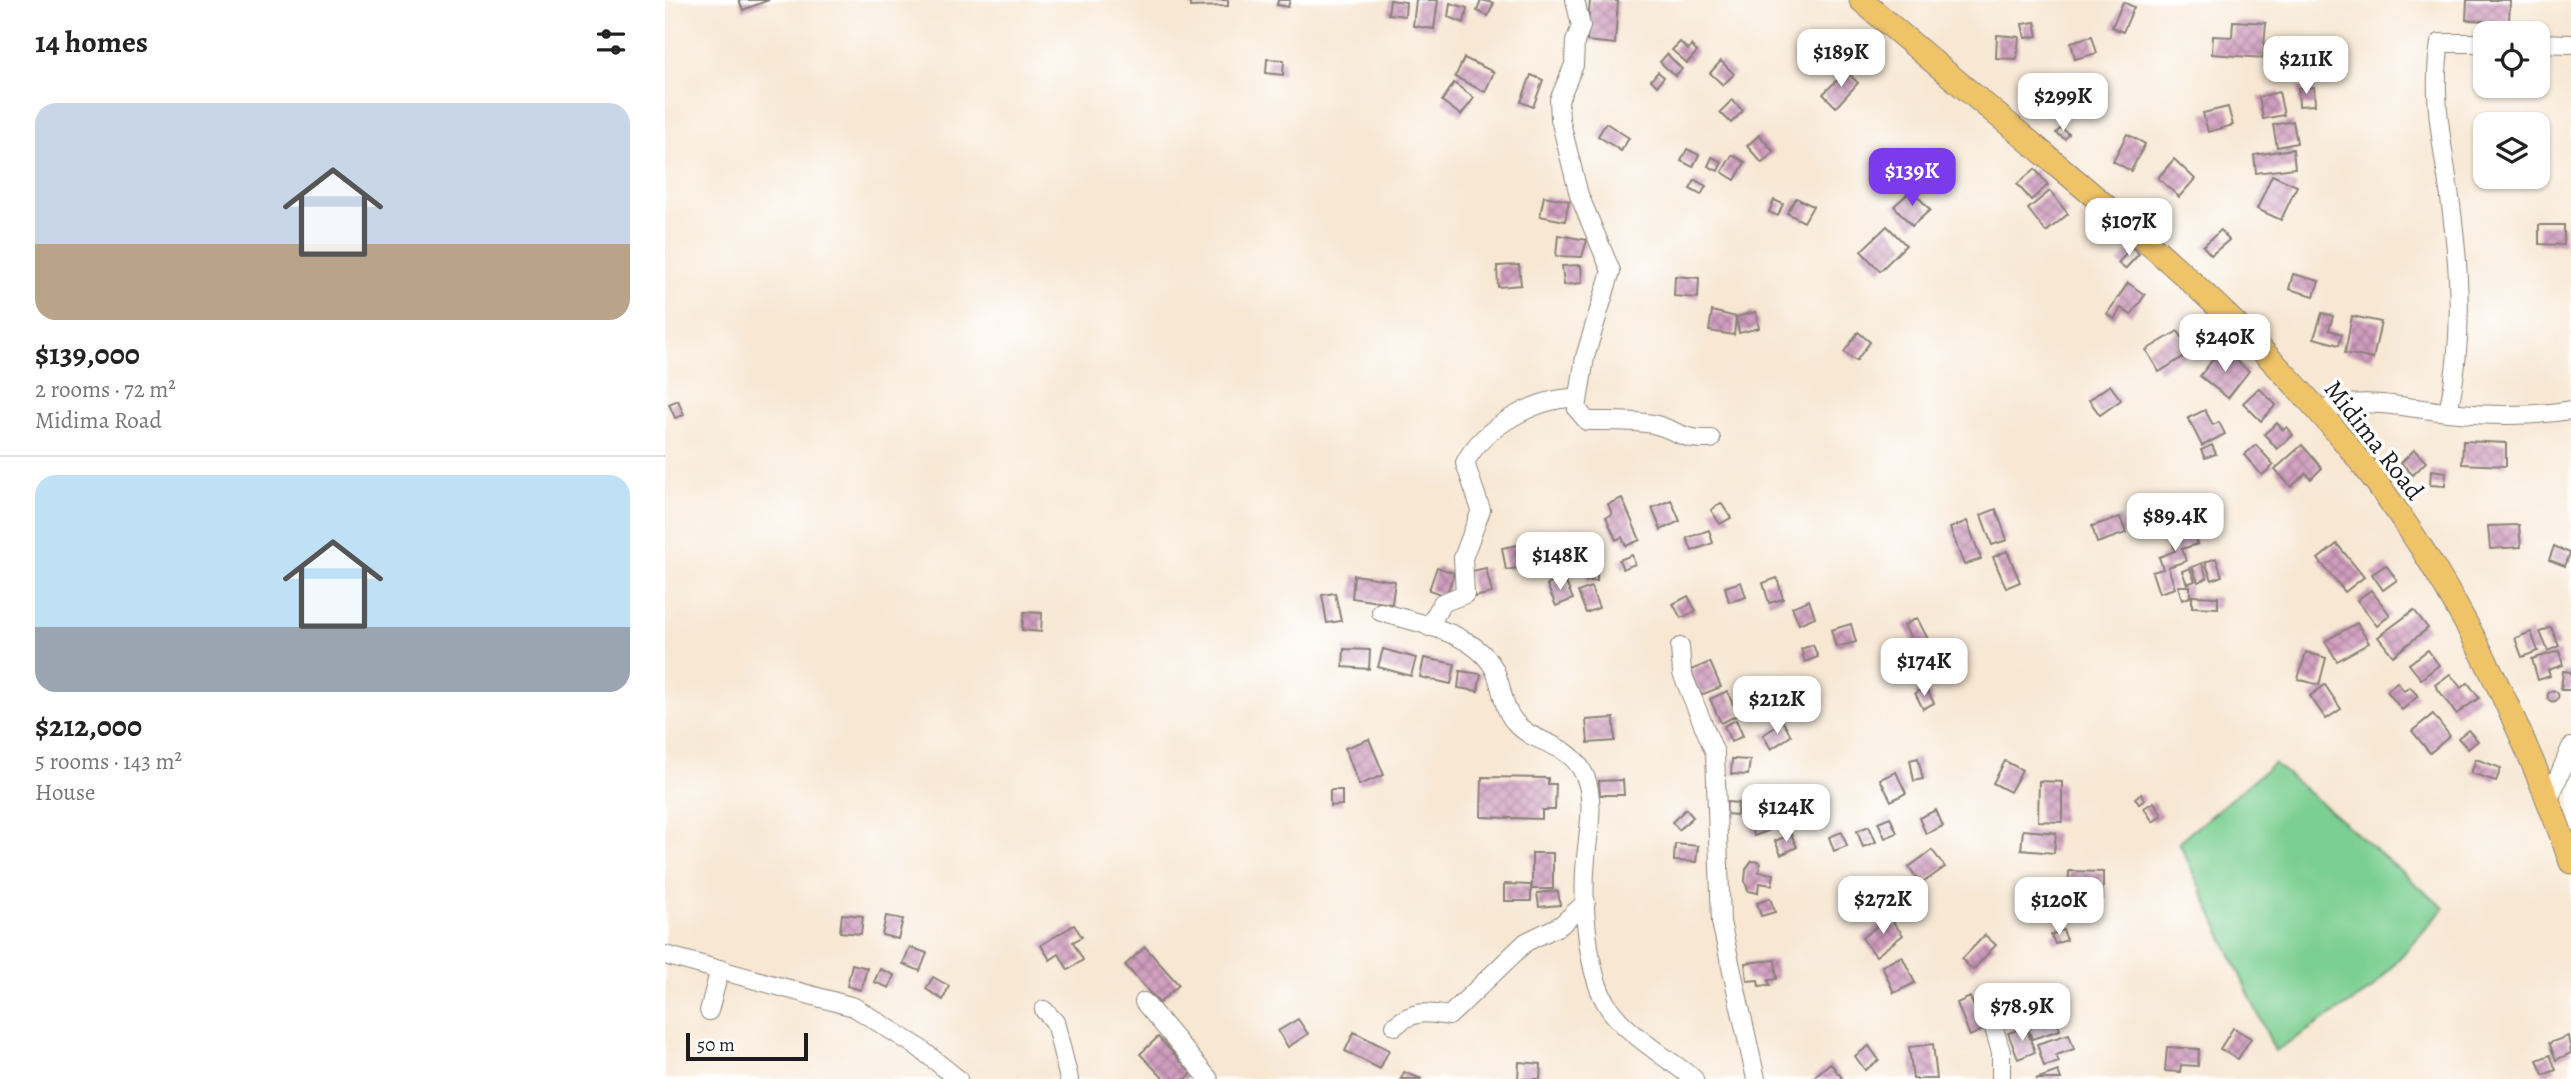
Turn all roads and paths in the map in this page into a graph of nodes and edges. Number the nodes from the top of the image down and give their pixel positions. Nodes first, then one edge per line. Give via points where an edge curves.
1 (1575, 0) edge
2 (1861, 0) edge
3 (2473, 43) edge
4 (2550, 43) edge
5 (2571, 44) edge
6 (1577, 398) junction
7 (2571, 410) edge
8 (2318, 411) junction
9 (2448, 412) junction
10 (1711, 439) dead end
11 (1381, 612) dead end
12 (1429, 627) junction
13 (1680, 647) dead end
14 (2571, 747) edge
15 (2548, 802) junction
16 (2571, 862) edge
17 (1586, 902) junction
18 (665, 954) edge
19 (720, 969) junction
20 (1985, 998) dead end
21 (1144, 1002) dead end
22 (1044, 1010) dead end
23 (709, 1011) dead end
24 (1395, 1026) dead end
25 (957, 1079) edge
26 (1069, 1079) edge
27 (1209, 1079) edge
28 (1694, 1079) edge
29 (1756, 1079) edge
30 (2001, 1079) edge

1 - 6 street via 1581,26 1574,65 1559,100 1560,119 1580,195 1611,271
2 - 8 main road, Midima Road via 2109,208 2258,345
3 - 9 street via 2440,43 2438,55 2437,120 2451,201 2460,304
4 - 5 street
6 - 10 street via 1577,409 1587,421 1641,422 1689,440
6 - 12 street via 1552,400 1522,411 1470,453 1465,463 1481,510 1463,558 1465,594 1442,603
7 - 9 street via 2532,416
8 - 9 street via 2368,402
8 - 15 main road, Midima Road via 2377,485 2458,609
11 - 12 street
12 - 17 street via 1486,657 1515,723 1574,757 1585,776 1590,802
13 - 29 street via 1682,673 1715,753 1721,922
14 - 15 street
15 - 16 main road, Midima Road
17 - 24 street via 1561,925 1526,942 1449,1016 1423,1012 1405,1017
17 - 28 street via 1594,973 1609,1009
18 - 19 street
19 - 23 street
19 - 25 street via 854,1007 918,1047
20 - 30 street via 2001,1052
21 - 27 street
22 - 26 street via 1055,1022

